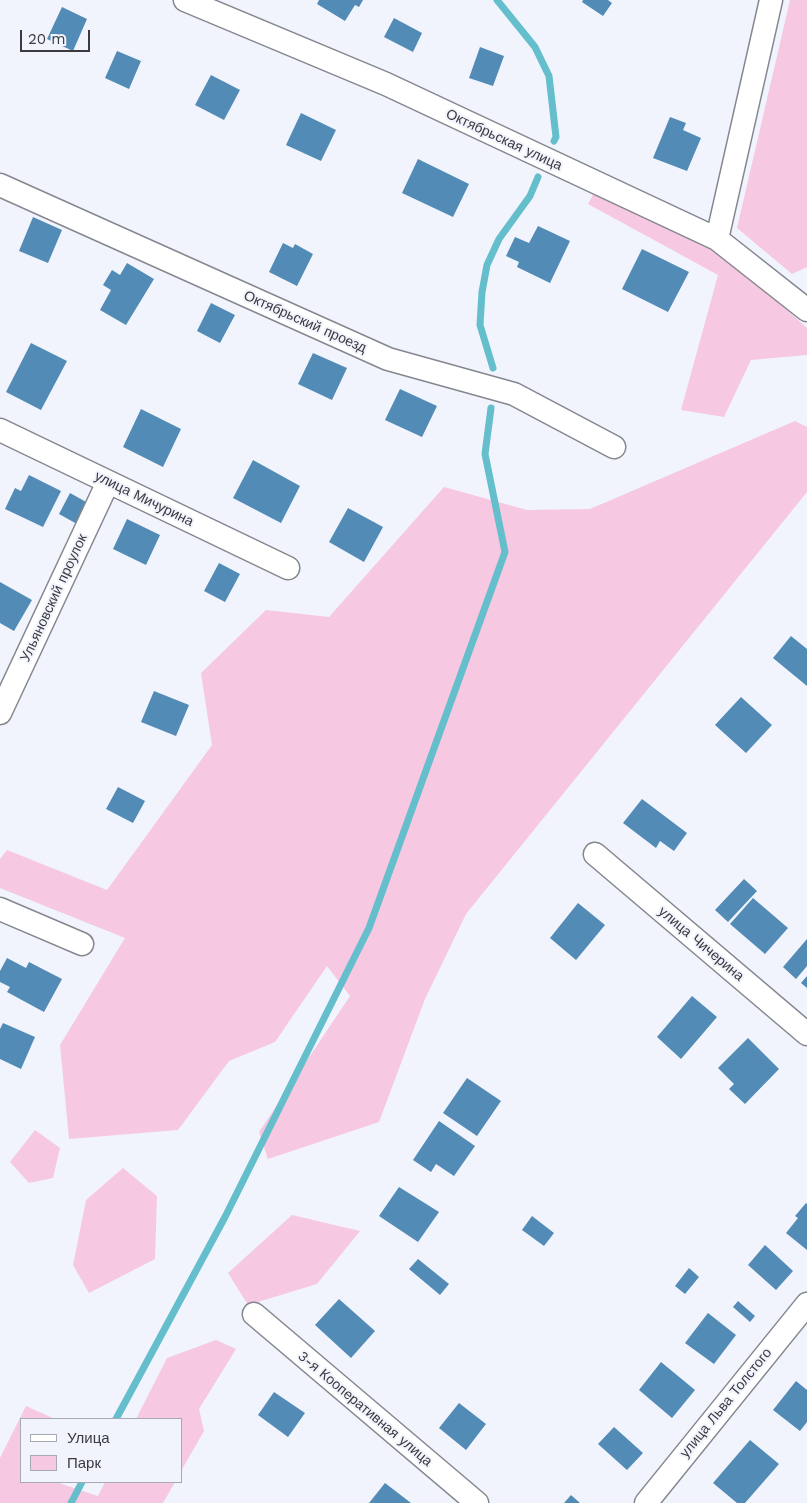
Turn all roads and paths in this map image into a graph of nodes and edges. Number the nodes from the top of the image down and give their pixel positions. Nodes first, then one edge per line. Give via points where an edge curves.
1 (184, 0) edge
2 (771, 0) edge
3 (0, 185) edge
4 (718, 239) junction
5 (807, 310) edge
6 (0, 430) edge
7 (614, 447) dead end
8 (108, 482) junction
9 (288, 568) dead end
10 (0, 713) edge
11 (596, 854) dead end
12 (0, 908) edge
13 (82, 944) dead end
14 (807, 1034) edge
15 (807, 1304) edge
16 (254, 1314) dead end
17 (477, 1503) edge
18 (646, 1503) edge

1 - 4 street, Октябрьская улица via 386,84
2 - 4 street
3 - 7 street, Октябрьский проезд via 388,359 514,394
4 - 5 street, Октябрьская улица
6 - 8 street, улица Мичурина
8 - 9 street, улица Мичурина
8 - 10 street, Ульяновский проулок
11 - 14 street, улица Чичерина
12 - 13 street
15 - 18 street, улица Льва Толстого
16 - 17 street, 3-я Кооперативная улица

